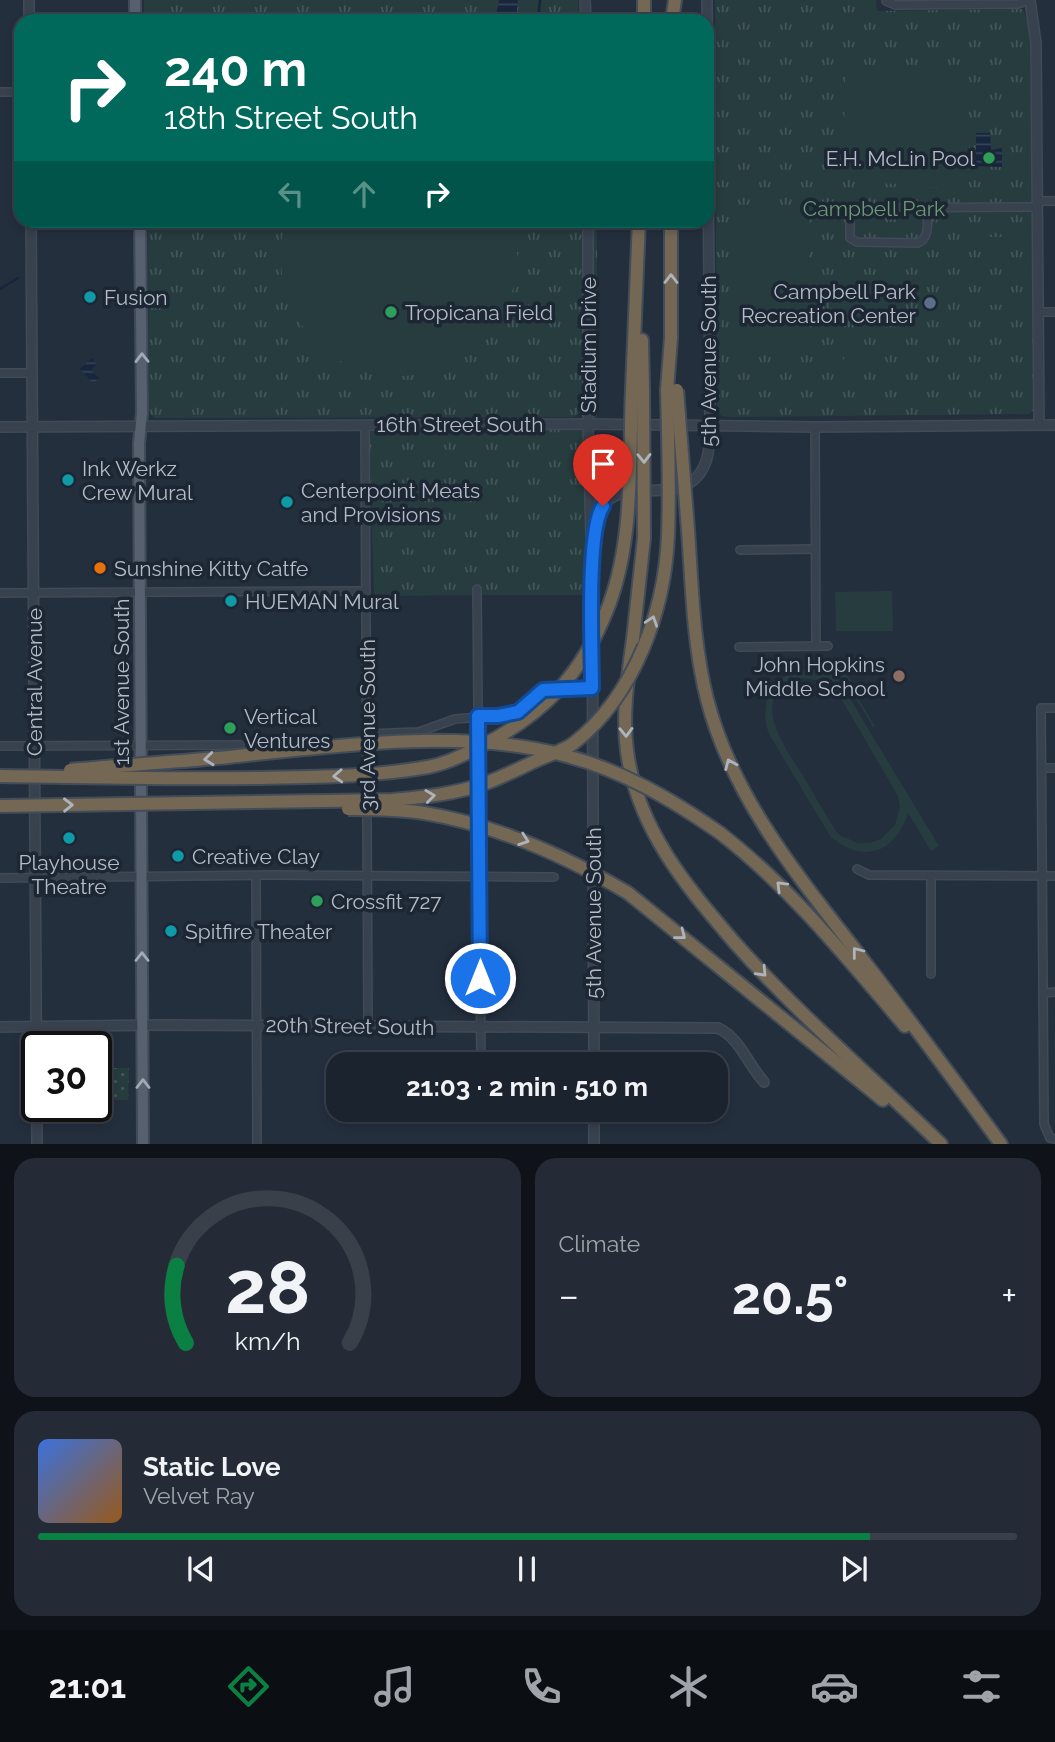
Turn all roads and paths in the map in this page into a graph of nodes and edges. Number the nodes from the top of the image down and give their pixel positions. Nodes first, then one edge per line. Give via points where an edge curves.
1 (1030, 0) edge
2 (886, 1) edge
3 (1055, 201) edge
4 (1037, 204) junction
5 (927, 207) junction
6 (31, 228) edge
7 (141, 228) edge
8 (587, 228) edge
9 (640, 228) edge
10 (671, 228) edge
11 (709, 228) edge
12 (1038, 312) junction
13 (1055, 312) edge
14 (0, 373) edge
15 (32, 373) junction
16 (637, 390) junction
17 (672, 390) junction
18 (588, 424) junction
19 (365, 425) junction
20 (1039, 425) junction
21 (1055, 425) edge
22 (141, 426) junction
23 (710, 426) junction
24 (0, 427) edge
25 (33, 427) junction
26 (815, 428) junction
27 (815, 549) junction
28 (740, 550) dead end
29 (592, 554) junction
30 (477, 589) dead end
31 (366, 591) junction
32 (140, 592) junction
33 (0, 593) edge
34 (34, 593) junction
35 (739, 646) dead end
36 (816, 646) junction
37 (828, 646) dead end
38 (592, 688) junction
39 (1055, 708) edge
40 (478, 716) junction
41 (367, 734) junction
42 (141, 745) junction
43 (240, 745) dead end
44 (0, 746) edge
45 (34, 746) junction
46 (1042, 768) junction
47 (1055, 768) edge
48 (0, 776) edge
49 (191, 804) junction
50 (0, 806) edge
51 (857, 869) dead end
52 (256, 876) junction
53 (368, 876) junction
54 (479, 876) junction
55 (931, 876) junction
56 (1044, 876) junction
57 (1055, 876) edge
58 (35, 877) junction
59 (142, 877) junction
60 (554, 877) dead end
61 (0, 878) edge
62 (931, 974) dead end
63 (1055, 992) edge
64 (1044, 993) junction
65 (143, 1025) junction
66 (256, 1025) junction
67 (36, 1026) junction
68 (368, 1026) junction
69 (0, 1027) edge
70 (593, 1027) junction
71 (480, 1028) junction
72 (481, 1052) edge
73 (594, 1052) edge
74 (764, 1082) dead end
75 (594, 1122) edge
76 (1053, 1139) edge
77 (37, 1143) edge
78 (143, 1143) edge
79 (257, 1143) edge
80 (594, 1143) edge
81 (934, 1143) edge
82 (941, 1143) edge
83 (1000, 1143) edge

1 - 2 street via 922,5
1 - 4 street via 1036,30
3 - 4 street
4 - 5 street
4 - 12 street
5 - 5 street via 927,235 918,243 850,238 850,215 856,208
6 - 15 street, Central Avenue
22 -> 7 main road, 1st Avenue South
8 - 18 street, Stadium Drive
9 - 16 highway
17 -> 10 highway
11 - 23 street, 5th Avenue South
12 - 13 street
12 - 20 street
14 - 15 street
15 - 25 street, Central Avenue
16 -> 48 highway, bridge via 627,505 610,603 576,669 542,708 509,732 430,767 340,776
16 -> 82 highway, bridge via 644,538 627,685 627,751 637,796 671,864 705,908 796,1008
49 -> 17 highway, bridge via 439,795 485,784 572,744 601,717 625,683 656,612 668,536
83 -> 17 highway, bridge via 823,907 750,804 729,762 699,662
18 - 19 street, 16th Street South
18 - 23 street, 16th Street South
18 - 29 street, Stadium Drive
19 - 22 street, 16th Street South
19 - 31 street, 3rd Avenue South
20 - 21 street, 16th Street South
20 - 26 street, 16th Street South
22 - 25 street, 16th Street South
22 - 32 main road, 1st Avenue South
23 - 26 street, 16th Street South
23 - 29 street, 5th Avenue South via 706,461 693,480 673,490 623,492 608,500 598,518
24 - 25 street, 16th Street South
25 - 34 street, Central Avenue
26 - 27 street
27 - 28 street
27 - 36 street
29 - 38 street, 5th Avenue South
30 - 40 street
31 - 32 street
31 - 41 street, 3rd Avenue South
32 - 34 street
32 - 42 main road, 1st Avenue South
33 - 34 street
34 - 45 street, Central Avenue
35 - 36 street
36 - 37 street
38 - 40 street via 543,690 518,712
38 - 70 street, 5th Avenue South
39 - 46 street via 1041,708
40 - 41 street via 419,732
40 - 54 street
41 - 53 street, 3rd Avenue South
42 - 43 street
42 - 45 street
42 - 59 main road, 1st Avenue South
44 - 45 street
45 - 58 street, Central Avenue
46 - 47 street
46 - 56 street
83 -> 48 highway, bridge via 803,908 748,855 663,794 608,770 563,755 497,743 374,743
50 -> 49 highway, bridge
49 -> 81 highway, bridge via 423,813 535,844 628,893
51 - 55 street via 869,875
52 - 53 street
52 - 59 street
52 - 66 street
53 - 54 street
53 - 68 street, 3rd Avenue South
54 - 60 street
54 - 71 street
55 - 56 street
55 - 62 street
56 - 57 street
56 - 64 street
58 - 59 street
58 - 61 street
58 - 67 street, Central Avenue
65 -> 59 main road, 1st Avenue South
63 - 64 street
64 - 76 street via 1044,1124
65 - 66 street, 20th Street South
65 - 67 street, 20th Street South
78 -> 65 main road, 1st Avenue South
66 - 68 street, 20th Street South
66 - 79 street
67 - 69 street, 20th Street South
67 - 77 street, Central Avenue
68 - 71 street, 20th Street South
70 - 71 street, 20th Street South
70 - 73 street, 5th Avenue South
70 - 74 street, 20th Street South via 718,1028 727,1033
71 - 72 street
75 - 80 street

